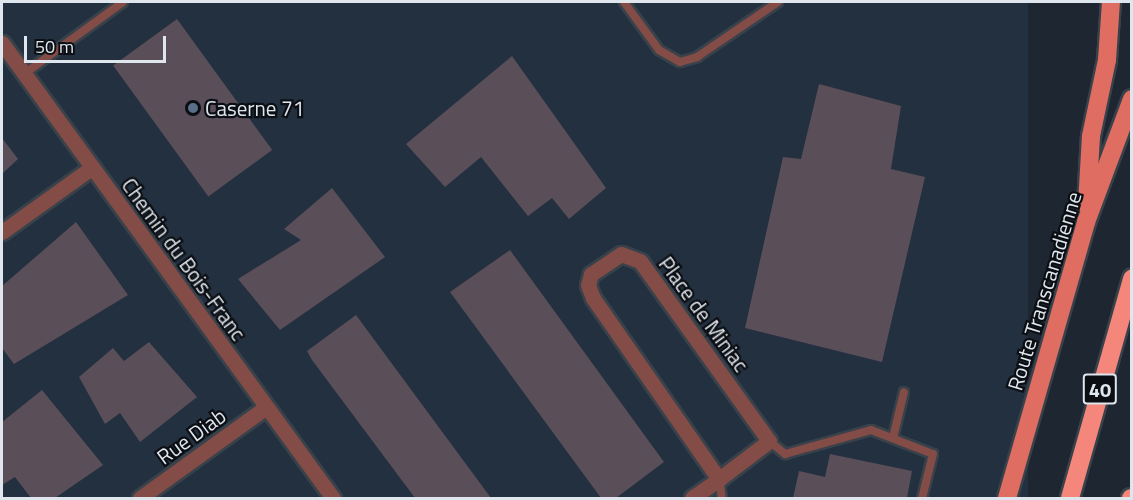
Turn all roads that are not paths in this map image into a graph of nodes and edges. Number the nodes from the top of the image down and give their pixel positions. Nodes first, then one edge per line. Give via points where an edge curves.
1 (123, 2) edge
2 (624, 2) edge
3 (778, 2) edge
4 (1111, 2) edge
5 (2, 43) edge
6 (24, 74) junction
7 (1131, 99) edge
8 (91, 168) junction
9 (1086, 222) junction
10 (2, 232) edge
11 (1131, 279) edge
12 (904, 393) dead end
13 (266, 407) junction
14 (893, 438) junction
15 (770, 441) junction
16 (719, 478) junction
17 (140, 498) edge
18 (333, 498) edge
19 (692, 498) edge
20 (722, 498) edge
21 (922, 498) edge
22 (1008, 498) edge
23 (1070, 498) edge

1 - 6 lane
2 - 3 lane via 659,50 680,62 697,57
4 - 9 main road via 1107,60 1091,136
5 - 6 street, Chemin du Bois-Franc
6 - 8 street, Chemin du Bois-Franc
7 - 9 main road, Route Transcanadienne
8 - 10 street
8 - 13 street, Chemin du Bois-Franc
9 - 22 main road, Route Transcanadienne
11 - 23 highway, 40
12 - 14 lane
13 - 17 street, Rue Diab
13 - 18 street, Chemin du Bois-Franc
14 - 15 lane via 871,429 784,454
14 - 21 lane via 933,453
15 - 16 street
15 - 16 street, Place de Miniac via 640,261 621,254 591,274 588,285 592,298
16 - 19 street
16 - 20 lane

